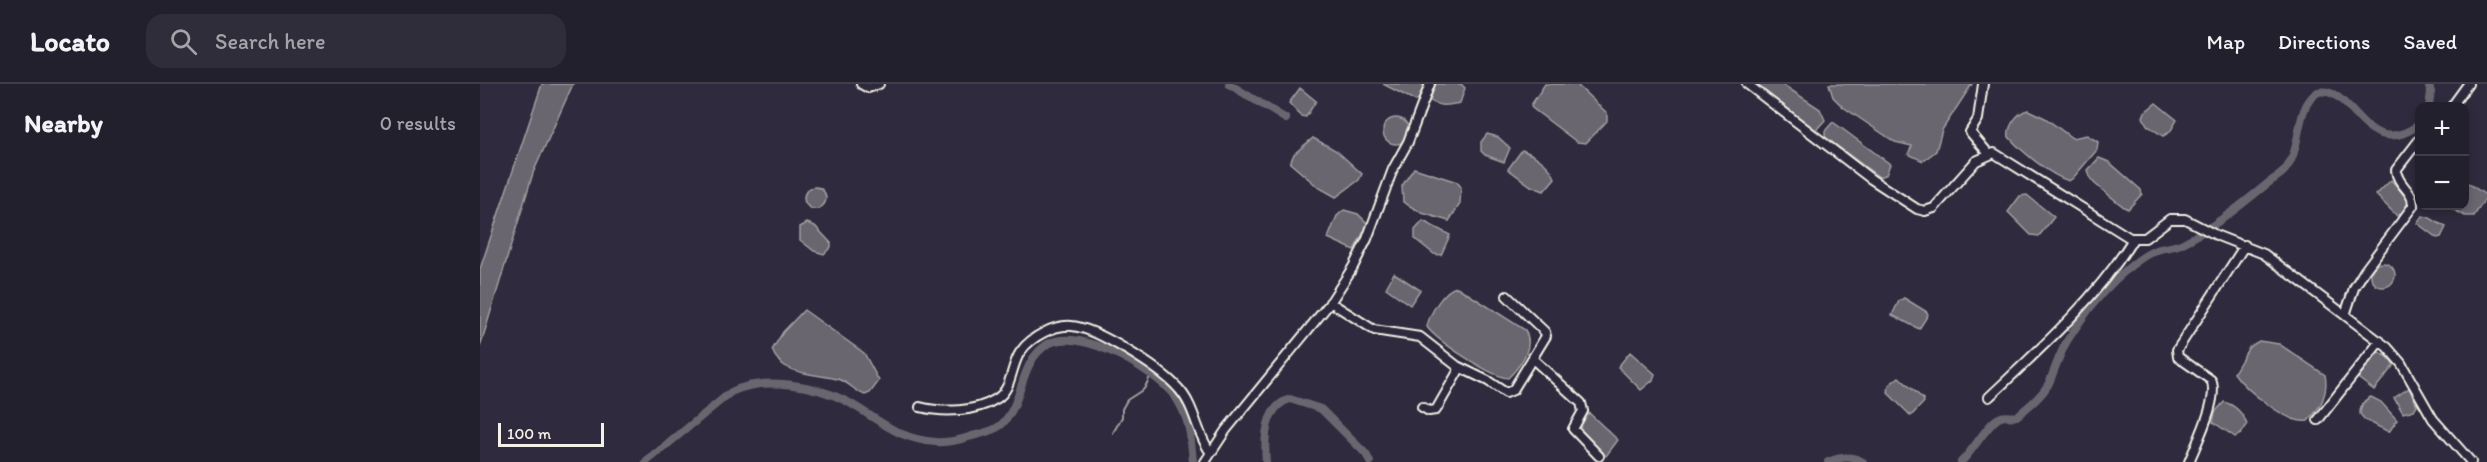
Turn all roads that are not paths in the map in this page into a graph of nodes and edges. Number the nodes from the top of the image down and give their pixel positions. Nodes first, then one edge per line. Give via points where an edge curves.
1 (861, 84) edge
2 (879, 84) edge
3 (1430, 84) edge
4 (1747, 84) edge
5 (1983, 84) edge
6 (2467, 86) edge
7 (2454, 102) edge
8 (2415, 145) edge
9 (1988, 153) junction
10 (2133, 239) junction
11 (2245, 246) junction
12 (1507, 296) dead end
13 (1330, 302) junction
14 (2345, 315) junction
15 (2380, 341) junction
16 (1534, 360) junction
17 (1461, 368) junction
18 (1989, 397) dead end
19 (920, 407) dead end
20 (1422, 407) dead end
21 (2318, 420) dead end
22 (1599, 456) dead end
23 (1207, 459) edge
24 (2189, 462) edge
25 (2471, 462) edge

1 - 2 street via 868,88
3 - 13 street via 1367,239
4 - 9 street via 1871,179 1917,209 1934,208
5 - 9 street via 1978,119 1970,132
6 - 7 street
8 - 14 street via 2396,170 2413,206 2365,270
9 - 10 street via 2000,155
10 - 11 street via 2148,236 2170,219 2182,219
10 - 18 street via 2121,259 2076,310
11 - 14 street via 2264,254
11 - 24 street via 2177,350 2178,357 2214,386
12 - 16 street via 1545,332
13 - 17 street via 1374,330 1420,337
13 - 23 street
14 - 15 street
15 - 21 street
15 - 25 street via 2398,359 2438,426
16 - 17 street via 1513,390 1506,393
16 - 22 street via 1581,403 1583,411 1574,429
17 - 20 street via 1437,410
19 - 23 street via 963,411 995,400 1005,391 1023,349 1054,328 1076,326 1130,352 1172,382 1189,402

